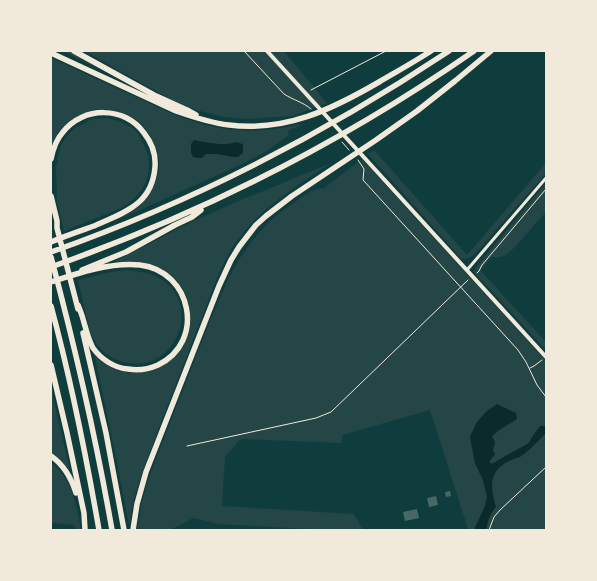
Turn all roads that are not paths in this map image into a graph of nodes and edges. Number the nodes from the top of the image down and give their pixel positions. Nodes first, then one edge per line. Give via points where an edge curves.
1 (74, 51) edge
2 (267, 51) edge
3 (431, 51) edge
4 (449, 51) edge
5 (474, 51) edge
6 (491, 51) edge
7 (51, 53) edge
8 (203, 120) junction
9 (51, 159) edge
10 (546, 178) edge
11 (51, 196) edge
12 (207, 204) junction
13 (51, 212) edge
14 (57, 228) junction
15 (51, 242) edge
16 (51, 252) edge
17 (51, 257) edge
18 (51, 267) edge
19 (467, 270) junction
20 (81, 272) junction
21 (51, 282) edge
22 (78, 305) junction
23 (51, 306) edge
24 (546, 357) edge
25 (51, 364) edge
26 (51, 456) edge
27 (84, 527) edge
28 (99, 530) edge
29 (112, 530) edge
30 (124, 530) edge
31 (133, 530) edge

1 - 8 highway
2 - 19 street
3 - 8 highway via 342,103 304,118 256,126 229,125
4 - 16 highway via 352,113 264,161 133,222
5 - 12 highway via 361,124 270,174
6 - 31 highway via 432,100 292,196 266,216 247,236 218,286 146,472
7 - 8 highway via 176,111
9 - 15 highway via 58,139 74,121 91,113 110,112 141,128 148,137 155,160 154,177 140,201 116,216
10 - 19 street
11 - 14 highway
12 - 18 highway via 161,225
12 - 20 highway via 192,217 126,252
13 - 14 highway
14 - 22 highway
17 - 29 highway via 85,394
19 - 24 street
20 - 21 highway
20 - 22 highway via 117,265 141,266 159,271 173,282 183,296 188,321 178,349 167,359 147,368 126,369 106,361 94,348
22 - 30 highway
23 - 28 highway via 76,409
25 - 27 highway via 84,513
26 - 27 highway via 64,467 73,482

